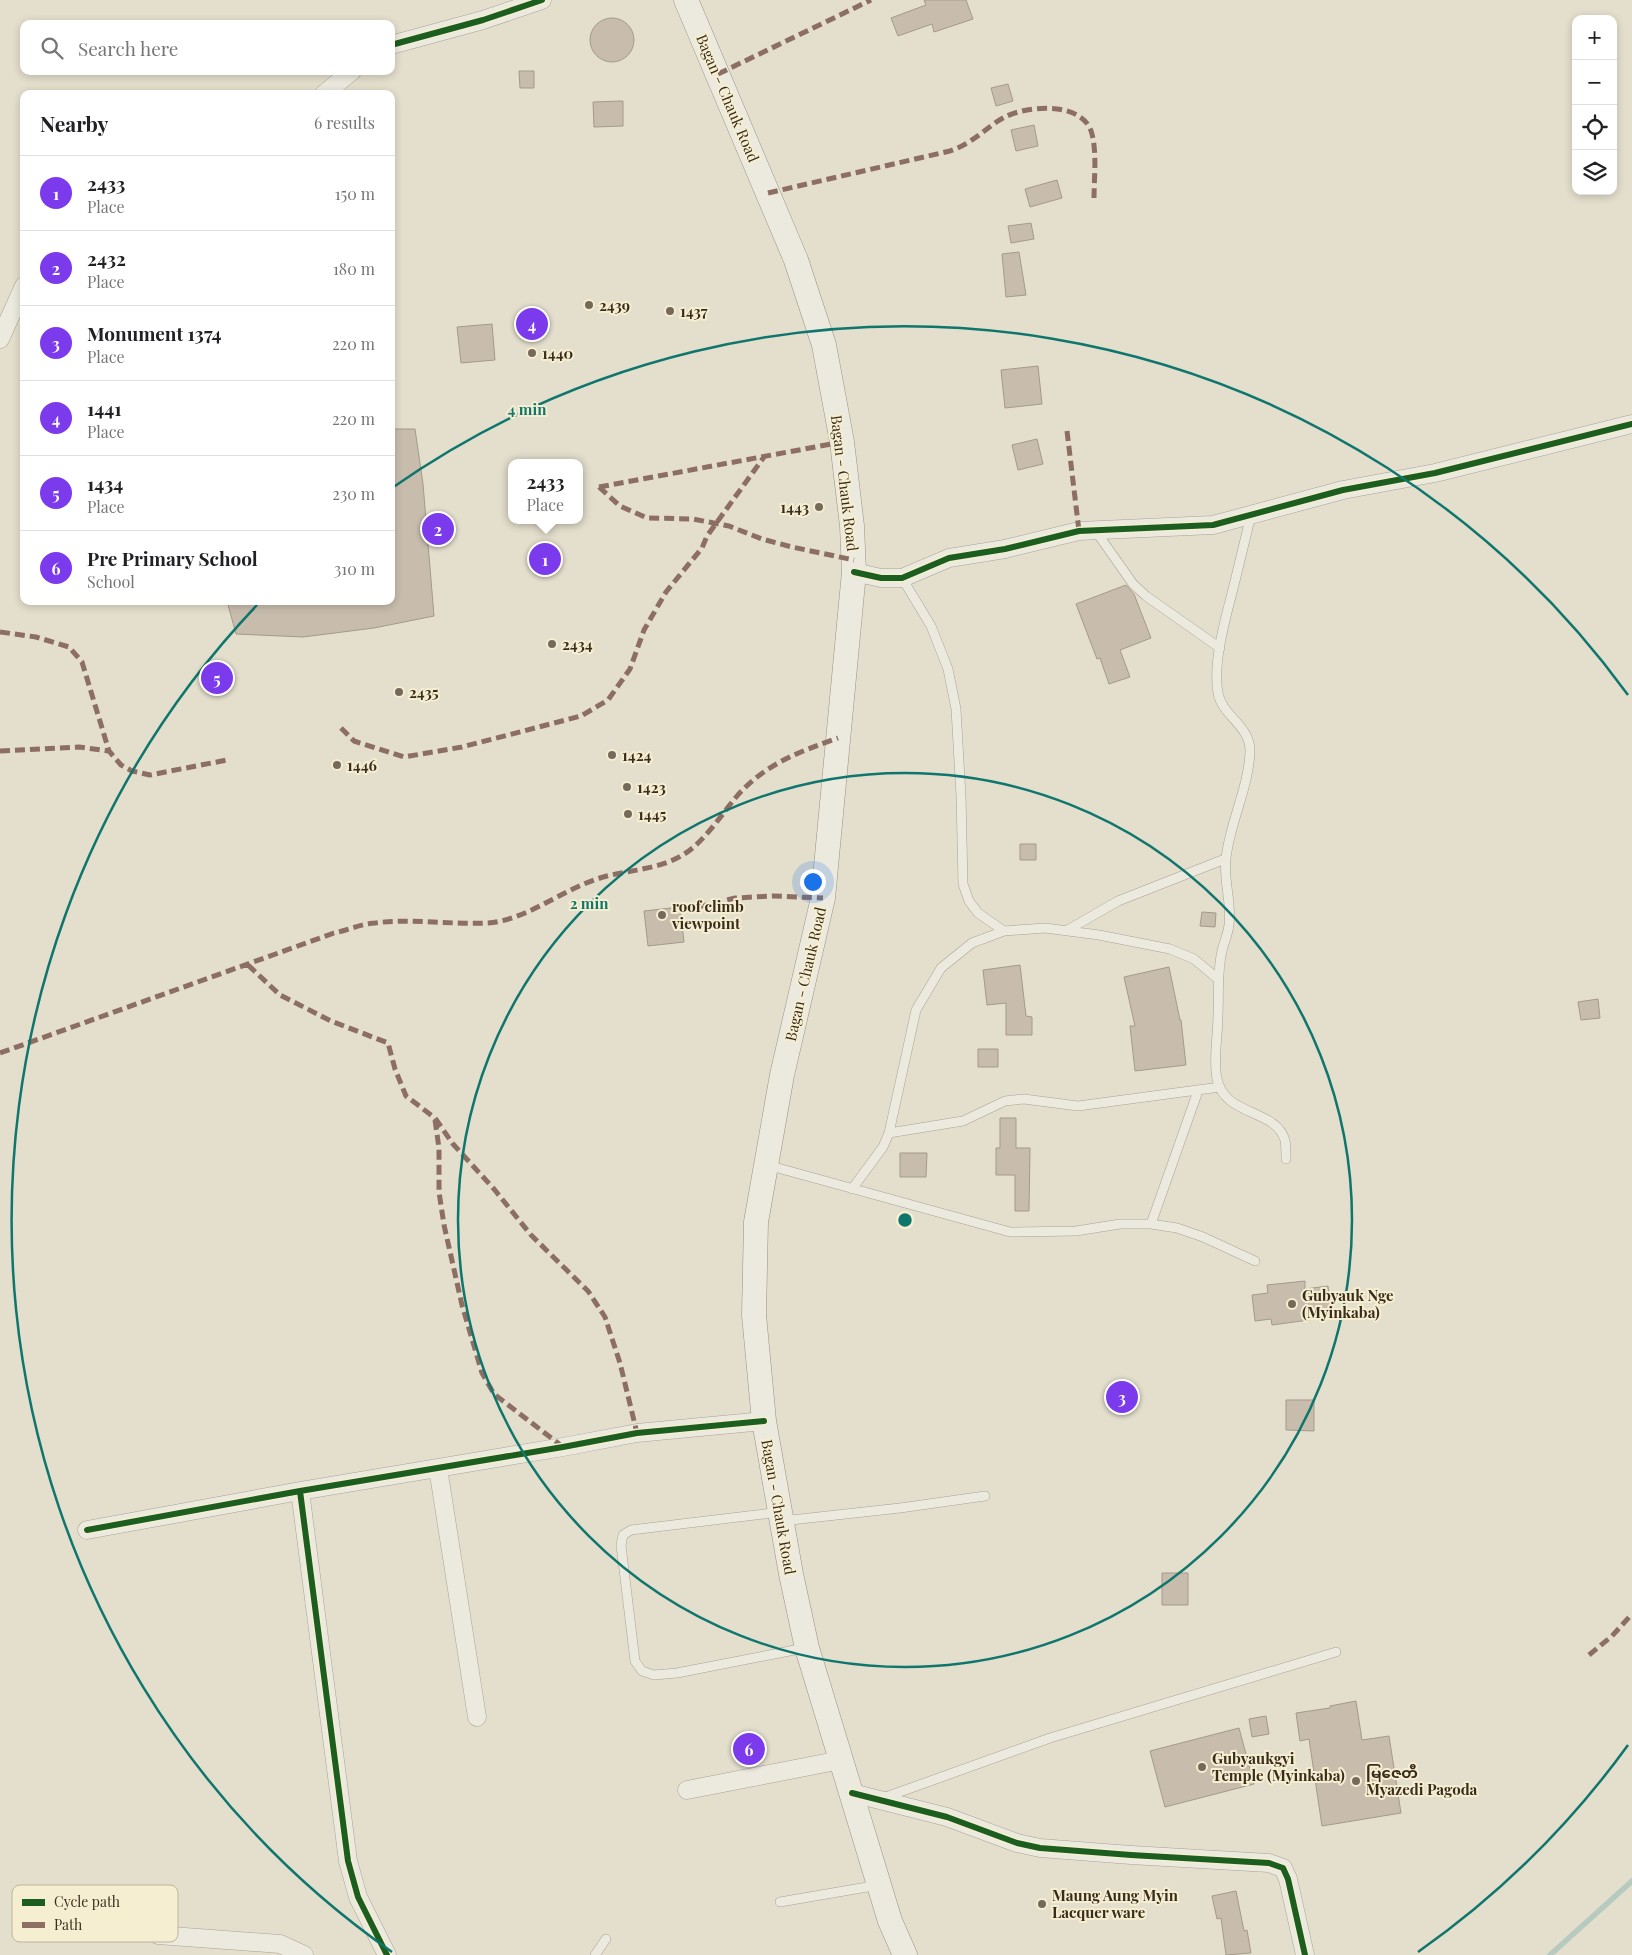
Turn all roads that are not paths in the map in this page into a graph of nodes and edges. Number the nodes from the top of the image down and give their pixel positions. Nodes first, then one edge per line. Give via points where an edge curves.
1 (542, 0) edge
2 (686, 0) edge
3 (395, 44) edge
4 (347, 75) edge
5 (329, 90) edge
6 (20, 295) edge
7 (0, 339) edge
8 (1632, 424) edge
9 (1251, 514) junction
10 (1095, 529) junction
11 (854, 572) junction
12 (902, 578) junction
13 (1220, 648) junction
14 (1225, 859) junction
15 (1004, 931) junction
16 (1066, 931) junction
17 (1218, 979) junction
18 (1220, 1087) junction
19 (1198, 1090) junction
20 (889, 1133) junction
21 (1286, 1159) dead end
22 (767, 1165) junction
23 (852, 1189) junction
24 (1151, 1224) junction
25 (1255, 1261) dead end
26 (764, 1421) junction
27 (438, 1468) junction
28 (300, 1490) junction
29 (985, 1496) dead end
30 (781, 1517) junction
31 (87, 1530) dead end
32 (808, 1648) junction
33 (1336, 1652) dead end
34 (477, 1717) dead end
35 (841, 1760) junction
36 (687, 1790) dead end
37 (852, 1793) junction
38 (878, 1800) junction
39 (880, 1885) junction
40 (780, 1902) dead end
41 (178, 1936) edge
42 (606, 1940) dead end
43 (304, 1955) edge
44 (387, 1955) edge
45 (595, 1955) edge
46 (905, 1955) edge
47 (1305, 1955) edge

1 - 3 street
2 - 11 main road, Bagan - Chauk Road via 796,260 824,345 842,442
4 - 5 street
6 - 7 street
8 - 9 street
9 - 10 street via 1213,525
9 - 13 lane
10 - 12 street via 949,558
10 - 13 lane via 1133,584
11 - 12 street via 881,578
11 - 22 main road, Bagan - Chauk Road via 823,898 782,1075
12 - 15 lane via 931,626 948,669 956,709 963,884 978,913
13 - 14 lane via 1218,694 1250,743
14 - 16 lane via 1118,901
14 - 17 lane via 1229,927
15 - 16 lane via 1045,928
15 - 20 lane via 972,943 941,968 916,1010
16 - 17 lane via 1170,948 1194,959
17 - 18 lane via 1216,1062
18 - 19 lane
18 - 21 lane via 1238,1107 1269,1120 1278,1129 1285,1140
19 - 20 lane via 1078,1106 1005,1101 963,1121
19 - 24 lane
20 - 23 lane via 883,1147
22 - 23 lane
22 - 26 main road, Bagan - Chauk Road via 756,1222 754,1314
23 - 24 lane via 1010,1232 1076,1231 1120,1224
24 - 25 lane via 1203,1237
26 - 27 street via 636,1433
26 - 30 main road, Bagan - Chauk Road
27 - 28 street
27 - 34 street
28 - 31 street
28 - 44 street via 348,1861 358,1897
29 - 30 lane via 900,1508
30 - 32 main road, Bagan - Chauk Road
30 - 32 lane via 631,1530 623,1535 621,1545 635,1661 642,1671 654,1675
32 - 35 main road, Bagan - Chauk Road
33 - 38 lane via 1050,1738
35 - 36 street
35 - 37 main road, Bagan - Chauk Road
37 - 38 street
37 - 39 main road, Bagan - Chauk Road
38 - 47 street via 947,1817 1017,1843 1040,1848 1270,1863 1282,1868 1288,1878
39 - 40 lane
39 - 46 main road, Bagan - Chauk Road via 890,1921
41 - 43 street via 280,1944
42 - 45 lane

